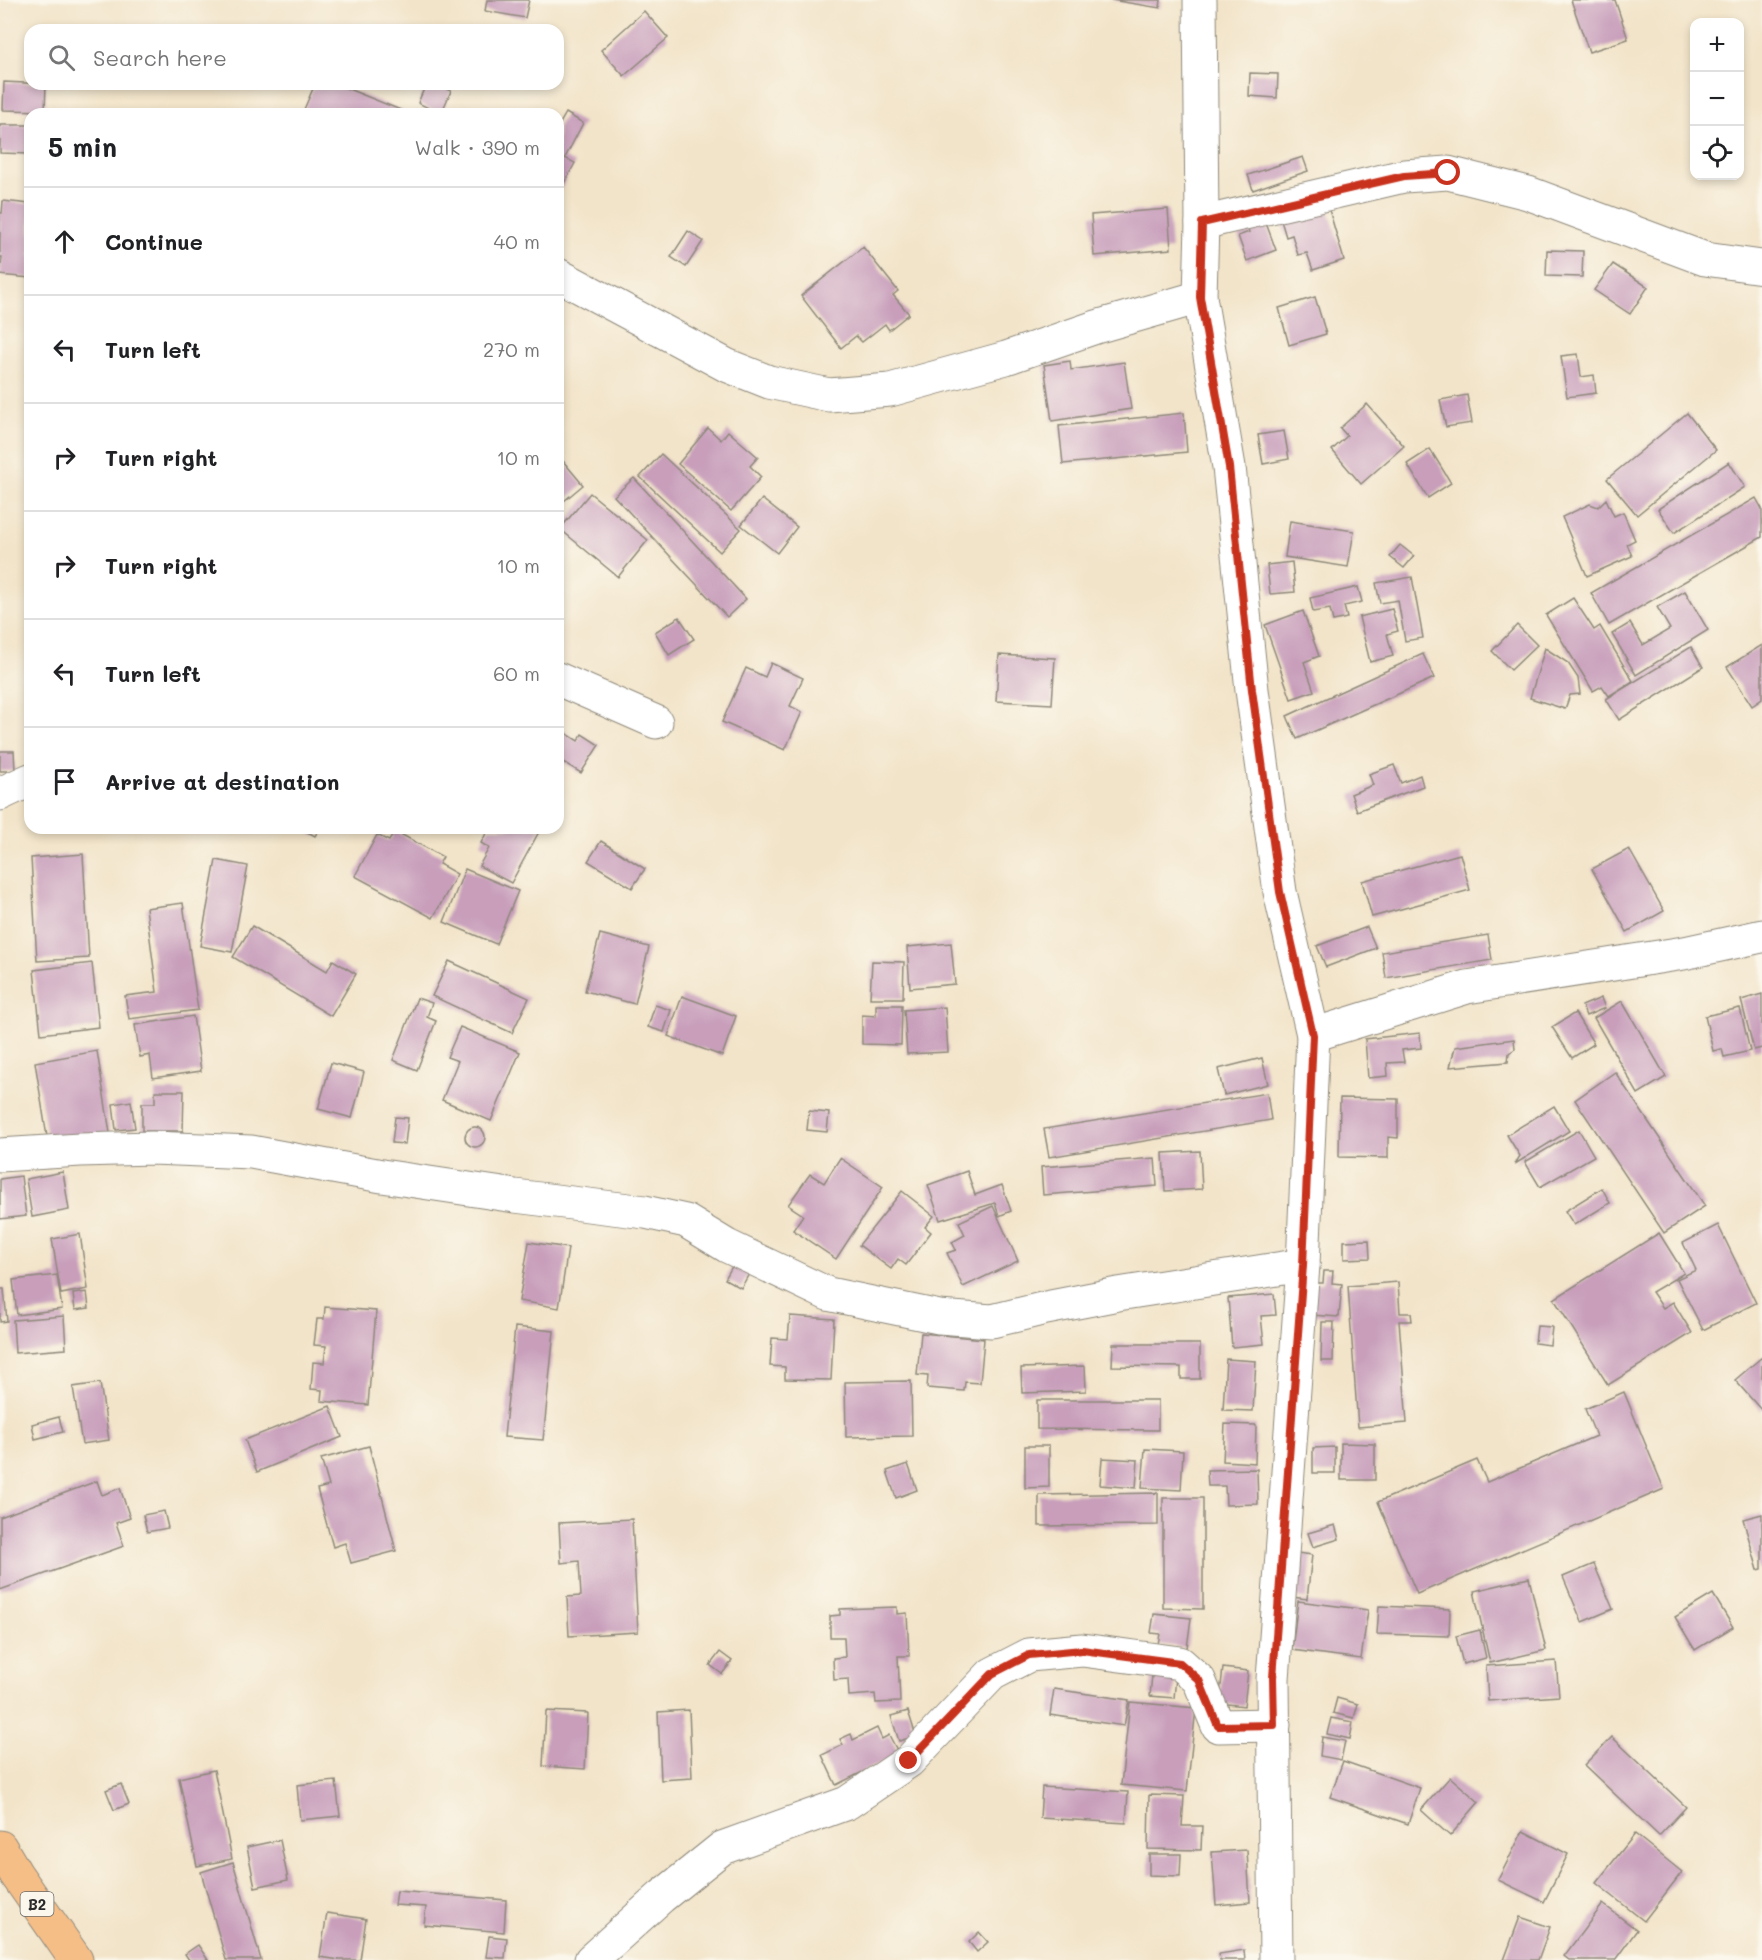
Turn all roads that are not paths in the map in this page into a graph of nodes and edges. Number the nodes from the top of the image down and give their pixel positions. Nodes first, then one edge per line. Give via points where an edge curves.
1 (1200, 0) edge
2 (1202, 223) junction
3 (1762, 267) edge
4 (564, 278) edge
5 (1200, 297) junction
6 (564, 683) edge
7 (656, 722) dead end
8 (24, 783) edge
9 (0, 794) edge
10 (1762, 936) edge
11 (1313, 1035) junction
12 (0, 1155) edge
13 (1303, 1265) junction
14 (1274, 1725) junction
15 (0, 1847) edge
16 (76, 1960) edge
17 (591, 1960) edge
18 (1276, 1960) edge

1 - 2 street
2 - 3 street via 1404,176 1448,173 1528,193 1705,259
2 - 5 street
4 - 5 street via 726,365 769,382 829,395 890,390
5 - 11 street via 1229,467 1252,690 1280,892
6 - 7 street
8 - 9 street
10 - 11 street via 1684,953 1467,987
11 - 13 street
12 - 13 street via 152,1148 251,1152 493,1193 645,1212 686,1221 727,1246 828,1294 939,1317 992,1321 1118,1294
13 - 14 street via 1273,1678
14 - 17 street via 1218,1726 1199,1680 1180,1663 1082,1650 1029,1655 992,1674 909,1761 847,1803 722,1848
14 - 18 street
15 - 16 highway, B2

